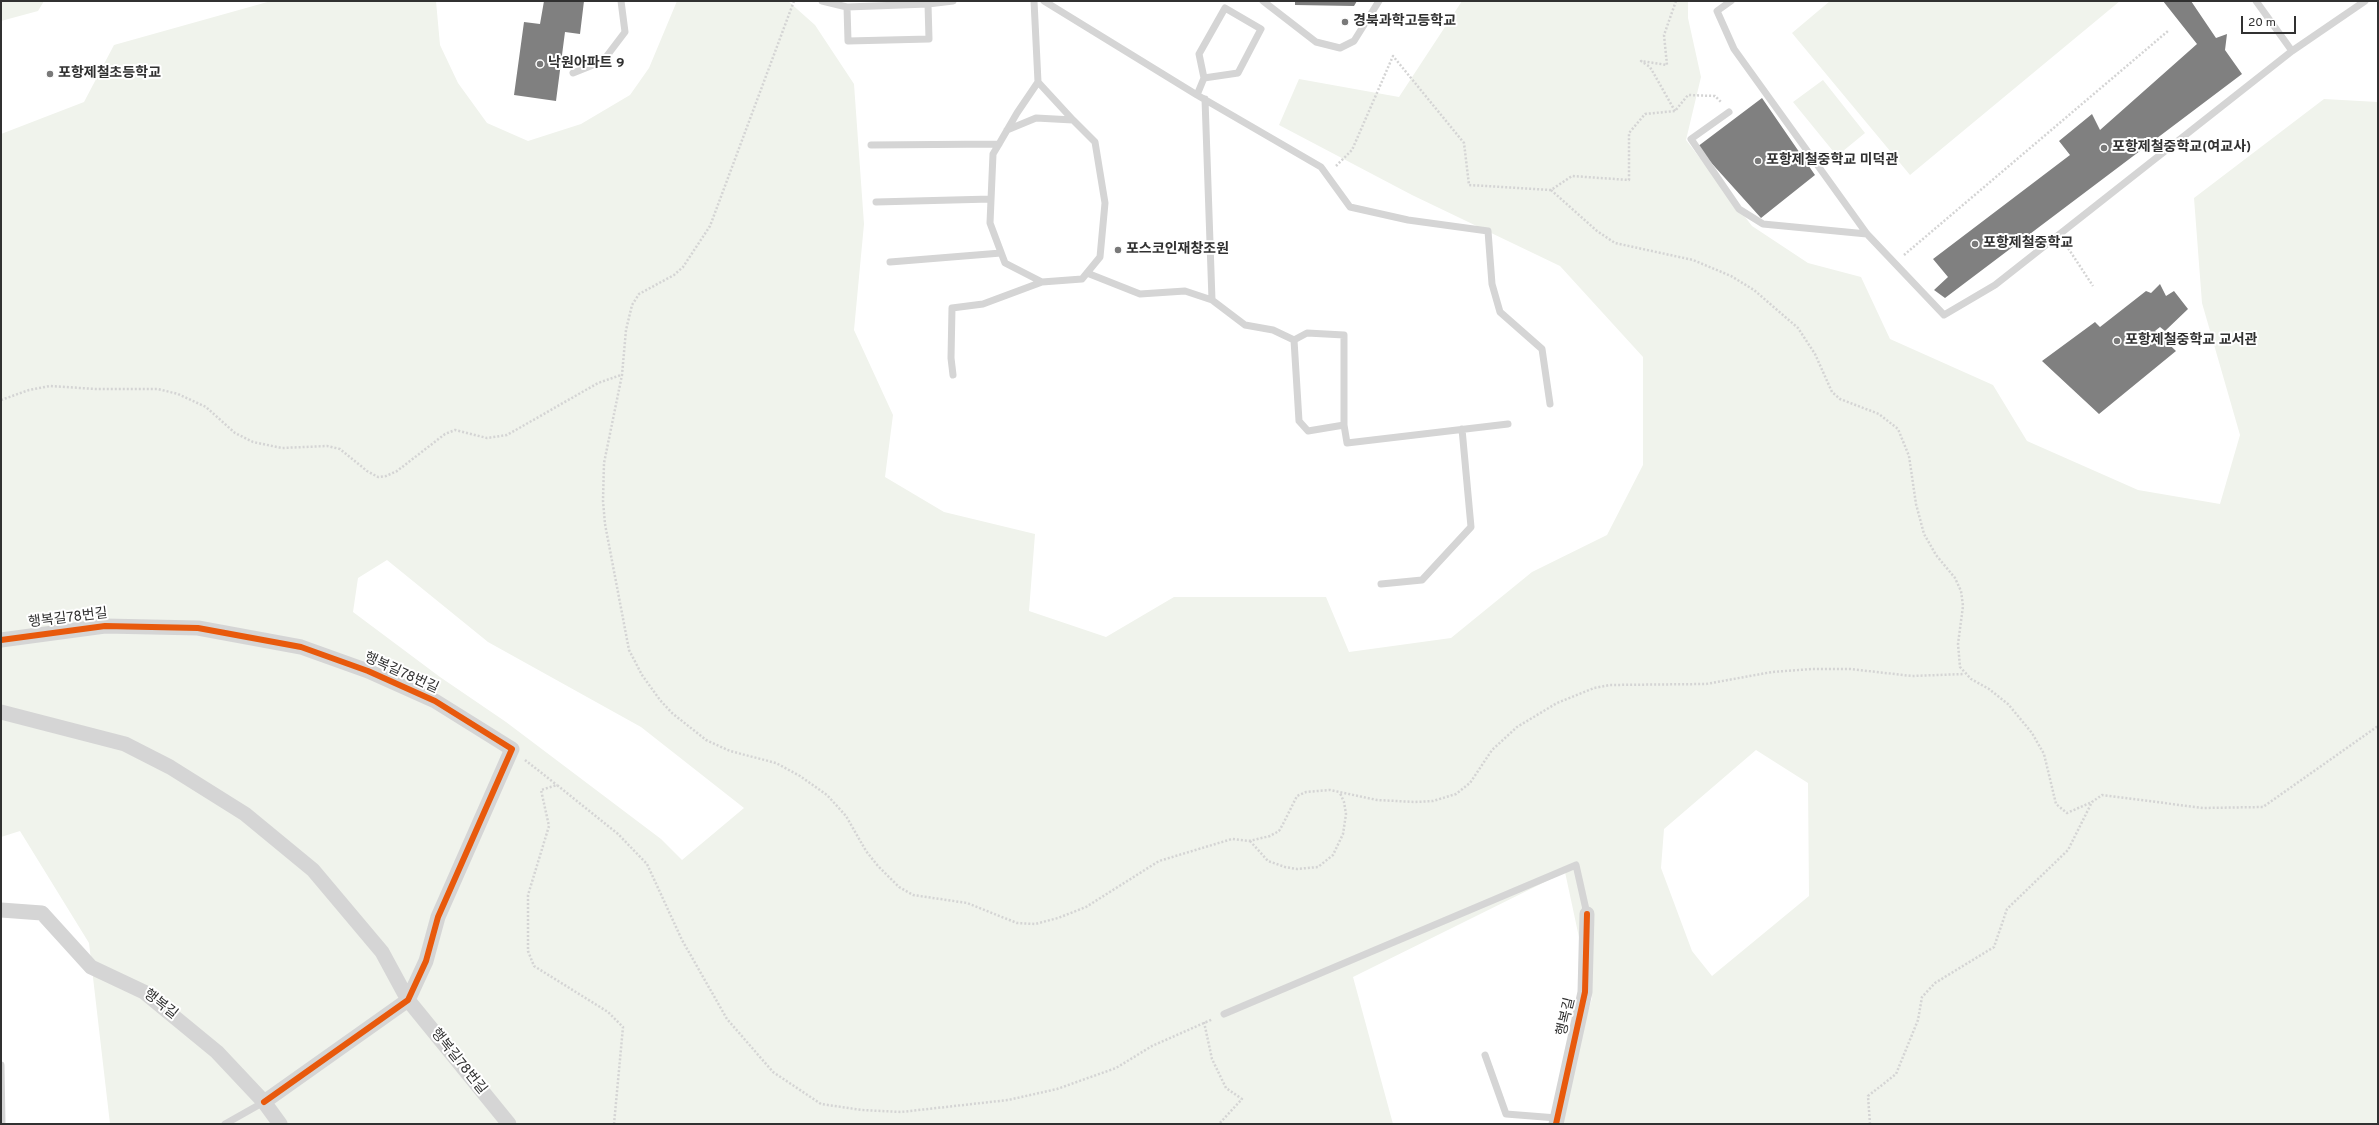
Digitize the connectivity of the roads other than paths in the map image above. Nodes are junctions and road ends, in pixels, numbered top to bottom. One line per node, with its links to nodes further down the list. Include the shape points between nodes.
1 (621, 1): 14 (lane, via 625,32 603,61)
2 (822, 1): 12 (lane)
3 (953, 1): 11 (lane)
4 (1034, 1): 16 (lane)
5 (1044, 1): 17 (lane)
6 (1263, 1): 7 (lane, via 1316,42 1340,48 1354,41)
7 (1379, 1)
8 (1731, 1): 26 (lane, via 1717,12 1734,49)
9 (2256, 1): 13 (lane)
10 (2365, 1): 13 (lane)
11 (928, 4): 12 (lane); 12 (lane, via 929,39 879,41 848,41)
12 (847, 7)
13 (2292, 52): 26 (lane, via 1995,285 1944,315)
14 (574, 73)
15 (1204, 78): 15 (lane, via 1199,54 1225,8 1261,29 1238,73); 17 (lane)
16 (1038, 82): 20 (lane); 21 (lane)
17 (1197, 95): 18 (lane)
18 (1205, 99): 31 (lane); 34 (lane, via 1322,167 1350,207 1408,220 1488,231 1492,284 1500,312 1542,349)
19 (1729, 112): 26 (lane, via 1691,139 1739,209 1763,224)
20 (1073, 120): 21 (lane, via 1036,118); 29 (lane, via 1095,142 1105,203 1100,257)
21 (1007, 130): 22 (lane)
22 (999, 144): 23 (lane); 24 (lane, via 993,154)
23 (871, 145)
24 (991, 199): 25 (lane); 27 (lane, via 990,223)
25 (876, 202)
26 (1867, 234)
27 (1001, 253): 28 (lane); 30 (lane, via 1005,263)
28 (890, 262)
29 (1087, 273): 30 (lane, via 1082,279); 31 (lane, via 1140,294 1185,291)
30 (1042, 282): 33 (lane, via 983,304 952,308)
31 (1212, 300): 32 (lane, via 1245,325 1273,330)
32 (1294, 340): 36 (lane, via 1299,421 1308,431); 36 (lane, via 1307,334 1344,335)
33 (953, 375)
34 (1550, 404)
35 (1508, 424): 37 (lane)
36 (1344, 425): 37 (lane, via 1347,443)
37 (1462, 429): 38 (lane, via 1471,527 1422,580)
38 (1381, 584)
39 (1, 640): 43 (street, 행복길78번길, via 105,626 198,628 301,648 368,671 435,701 512,750 438,917 426,961)
40 (1, 712): 43 (street, 행복길78번길, via 125,744 170,767 245,814 313,870 382,952)
41 (1, 910): 47 (street, 행복길, via 42,913 91,967 144,992 217,1052)
42 (1587, 914): 44 (lane, via 1576,865); 48 (street, 행복길, via 1585,992)
43 (408, 1000): 47 (street); 52 (street, 행복길78번길)
44 (1224, 1014)
45 (1485, 1055): 48 (lane, via 1506,1114)
46 (1, 1065): 49 (lane)
47 (264, 1102): 50 (lane); 51 (street, 행복길)
48 (1556, 1121)
49 (2, 1124)
50 (225, 1124)
51 (280, 1124)
52 (509, 1124)

